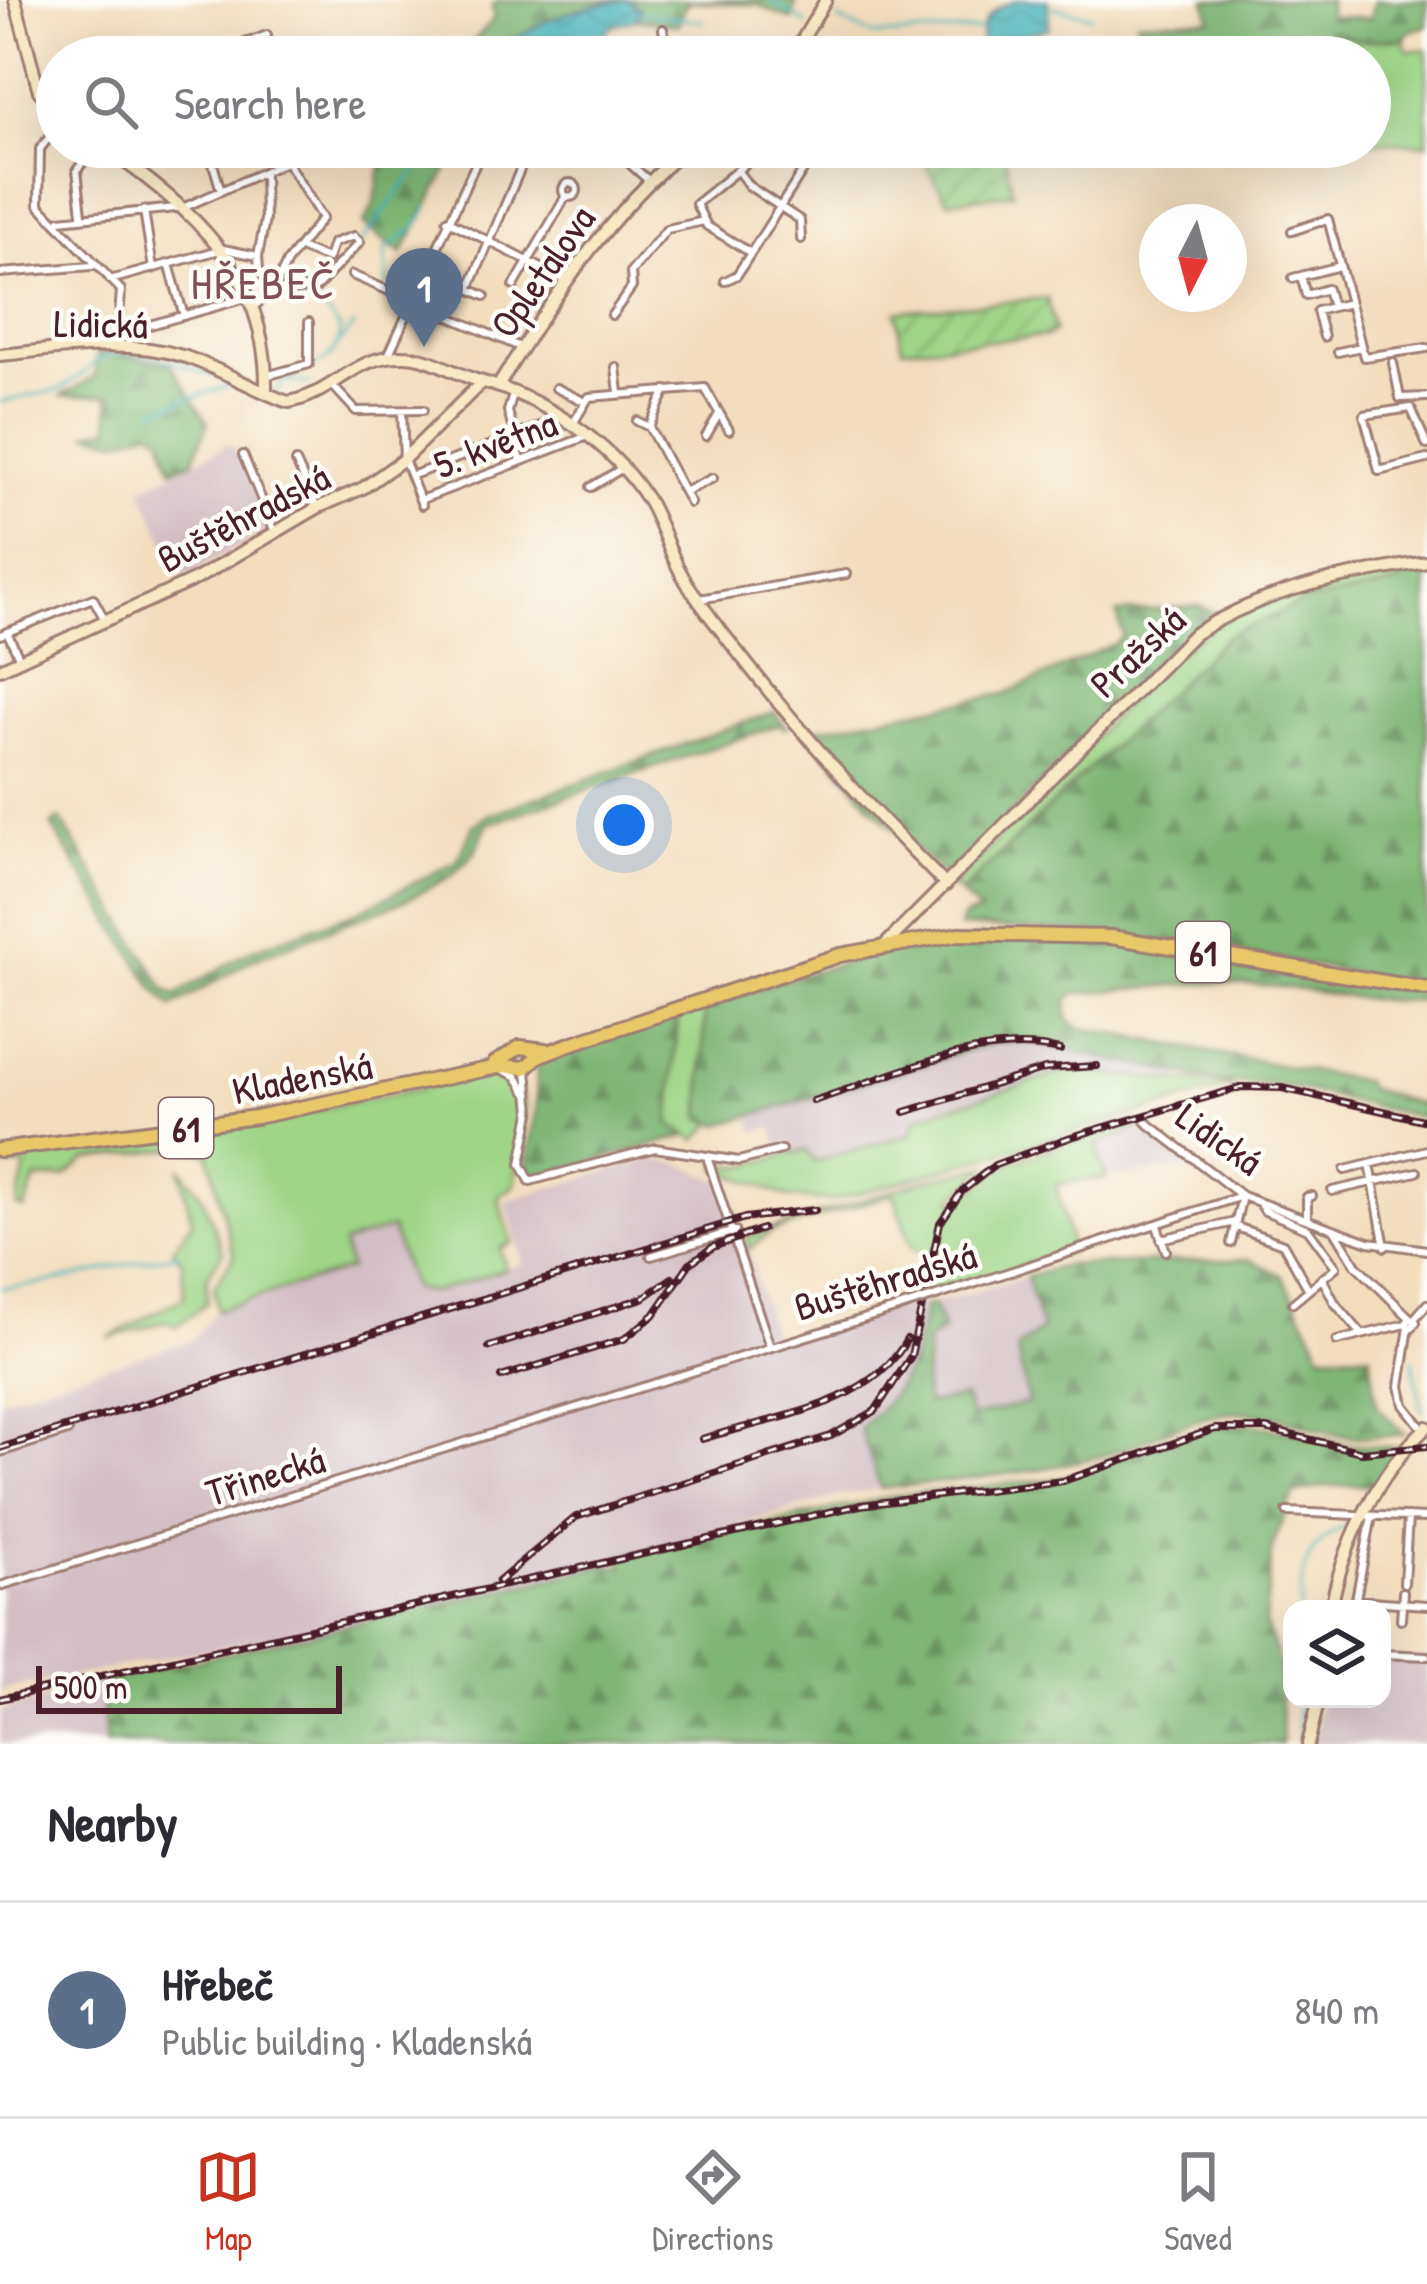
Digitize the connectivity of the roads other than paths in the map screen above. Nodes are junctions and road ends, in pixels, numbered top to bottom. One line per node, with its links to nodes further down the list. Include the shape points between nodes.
1 (15, 0): 8 (street)
2 (826, 0): 7 (street)
3 (663, 28): 6 (street)
4 (267, 35): 5 (street)
5 (264, 36)
6 (664, 36)
7 (805, 36)
8 (36, 80)
9 (39, 168): 30 (street, via 39,205)
10 (79, 168): 29 (street)
11 (130, 168): 27 (street)
12 (214, 168): 24 (street)
13 (278, 168): 22 (street)
14 (292, 168): 36 (street, via 322,218)
15 (473, 168): 31 (street)
16 (517, 168): 35 (street)
17 (635, 168): 23 (street)
18 (663, 168): 23 (street, Opletalova)
19 (740, 168): 21 (street)
20 (804, 168): 26 (street)
21 (737, 170): 26 (street); 32 (street, via 696,204)
22 (263, 175): 24 (street); 39 (street)
23 (648, 180): 48 (street, Opletalova)
24 (221, 191): 27 (street)
25 (566, 196): 40 (street)
26 (781, 206): 34 (street, via 800,220); 38 (street)
27 (185, 207): 28 (street); 37 (street)
28 (144, 209): 29 (street); 44 (street)
29 (82, 214): 30 (street)
30 (60, 220): 42 (street)
31 (447, 220): 35 (street); 53 (street)
32 (704, 221): 38 (street); 57 (street, via 664,230 631,272 632,287)
33 (1292, 231): 43 (street, via 1328,219)
34 (801, 238)
35 (488, 241): 40 (street); 52 (street, via 469,289)
36 (300, 248): 51 (street); 51 (street, via 328,259 334,243 354,236 360,242 317,287)
37 (223, 249): 39 (street); 41 (street); 54 (street)
38 (751, 253): 49 (street)
39 (258, 256): 51 (street)
40 (528, 261): 48 (street); 50 (street)
41 (169, 264): 44 (street); 58 (street)
42 (93, 266): 45 (street); 47 (street)
43 (1340, 266): 55 (street); 56 (street, via 1297,277 1306,295 1327,289)
44 (153, 269): 47 (street)
45 (0, 273)
46 (352, 274): 53 (street)
47 (110, 280): 61 (street, via 123,297)
48 (568, 281): 64 (street, Opletalova)
49 (725, 281)
50 (514, 286)
51 (273, 292): 54 (street)
52 (484, 296)
53 (412, 299): 64 (street); 67 (street)
54 (249, 303): 58 (street); 70 (street, via 265,337)
55 (1350, 303): 56 (street); 62 (street)
56 (1332, 307): 60 (street, via 1317,311)
57 (612, 315)
58 (184, 316): 61 (street)
59 (309, 322): 70 (street, via 309,364)
60 (1324, 337)
61 (118, 340): 66 (street, Lidická); 70 (street, Lidická)
62 (1361, 347): 63 (street, via 1364,357); 65 (street)
63 (1427, 348)
64 (524, 349): 72 (street, Opletalova)
65 (1337, 352)
66 (0, 355)
67 (388, 356): 71 (street, via 421,358); 73 (street, via 367,360)
68 (1393, 363): 78 (street, via 1401,400)
69 (616, 367): 77 (street)
70 (266, 382): 73 (street, via 288,402)
71 (482, 382): 72 (street); 92 (street, Buštěhradská)
72 (500, 383): 76 (street)
73 (332, 385): 81 (street, via 356,411)
74 (556, 388): 79 (street)
75 (666, 389): 77 (street); 82 (street, via 705,388); 85 (street)
76 (515, 390): 83 (street); 87 (street, via 508,408)
77 (619, 393): 79 (street)
78 (1427, 397)
79 (585, 401): 83 (street)
80 (423, 410): 81 (street)
81 (402, 411): 92 (street)
82 (719, 414): 86 (street); 89 (street)
83 (567, 421): 87 (street); 88 (street)
84 (637, 422): 85 (street)
85 (649, 427): 100 (street)
86 (728, 430)
87 (514, 436): 94 (street); 97 (street)
88 (588, 436): 94 (street, 5. května); 96 (street)
89 (706, 436)
90 (1427, 446): 93 (street, via 1411,408 1364,415 1379,471)
91 (243, 454): 103 (street)
92 (404, 458): 97 (street); 102 (street, Buštěhradská, via 364,488)
93 (1427, 460)
94 (521, 461): 97 (street, 5. května, via 421,502)
95 (296, 462): 102 (street)
96 (621, 469): 99 (street); 106 (street, via 652,509)
97 (410, 476)
98 (713, 478): 100 (street)
99 (591, 488)
100 (686, 490): 101 (street)
101 (690, 503)
102 (316, 508): 103 (street, Buštěhradská)
103 (274, 532): 107 (street, Buštěhradská)
104 (1427, 562): 111 (street, Pražská, via 1296,585 1194,634)
105 (846, 574): 106 (street)
106 (699, 599): 111 (street, via 814,749)
107 (105, 620): 108 (street, via 93,598); 109 (street, Buštěhradská)
108 (3, 633): 109 (street)
109 (20, 659): 110 (street, Buštěhradská)
110 (3, 668)
111 (946, 885): 112 (street, Pražská)
112 (912, 920): 113 (street, via 922,933); 115 (street); 116 (street, Pražská); 118 (street)
113 (959, 934): 114 (main road, 61); 115 (main road, 61)
114 (978, 934): 115 (main road, 61); 120 (main road, 61, via 1111,938)
115 (919, 940): 116 (main road, 61); 117 (main road, 61)
116 (889, 943): 117 (street); 118 (main road, 61)
117 (863, 954): 119 (main road, 61)
118 (840, 955): 119 (main road, 61)
119 (790, 971): 121 (main road, 61)
120 (1427, 989)
121 (570, 1044): 122 (main road, 61); 123 (main road, 61, via 516,1042)
122 (521, 1061): 123 (main road, 61); 124 (street)
123 (466, 1073): 124 (street, via 503,1070); 126 (main road, Kladenská / 61, via 256,1118)
124 (530, 1100): 129 (street, via 521,1164 530,1181 655,1148)
125 (1146, 1122): 135 (street, Lidická)
126 (0, 1150)
127 (781, 1150): 129 (street)
128 (1427, 1150): 130 (street)
129 (708, 1160): 141 (street)
130 (1370, 1164): 131 (street); 133 (street)
131 (1345, 1171)
132 (1417, 1172): 133 (street)
133 (1373, 1182): 134 (street); 144 (street)
134 (1332, 1191)
135 (1242, 1196): 137 (street, Lidická); 138 (street, Buštěhradská); 139 (street)
136 (1312, 1196): 137 (street)
137 (1305, 1223): 140 (street, Lidická); 148 (street, via 1334,1264)
138 (1156, 1224): 142 (street); 156 (street, Buštěhradská, bridge)
139 (1234, 1224): 142 (street); 143 (street); 149 (street, via 1283,1244)
140 (1334, 1229): 144 (street, Lidická); 152 (street, via 1355,1265)
141 (735, 1231): 147 (street); 156 (street)
142 (1161, 1239): 146 (street)
143 (1231, 1243)
144 (1385, 1246): 145 (street, Lidická)
145 (1427, 1250)
146 (1166, 1251)
147 (651, 1256)
148 (1322, 1278): 149 (street); 153 (street)
149 (1308, 1288): 150 (street)
150 (1292, 1303)
151 (1427, 1304): 152 (street)
152 (1411, 1322): 153 (street); 154 (street); 158 (street, via 1400,1386 1404,1405)
153 (1361, 1333): 155 (street)
154 (1427, 1335)
155 (1337, 1341)
156 (770, 1347): 157 (street, Buštěhradská)
157 (545, 1416): 165 (street, Třinecká)
158 (1424, 1424): 162 (street)
159 (68, 1431): 160 (street)
160 (0, 1452)
161 (1287, 1512): 162 (street)
162 (1368, 1516): 163 (street); 166 (street); 167 (street)
163 (1408, 1517): 164 (street); 169 (street)
164 (1427, 1518)
165 (0, 1586)
166 (1333, 1600)
167 (1355, 1600)
168 (1391, 1604): 169 (street)
169 (1402, 1604): 170 (street); 171 (street)
170 (1427, 1605)
171 (1401, 1619)
172 (1391, 1654): 173 (street)
173 (1427, 1656)
174 (1316, 1708): 175 (street)
175 (1308, 1744)

